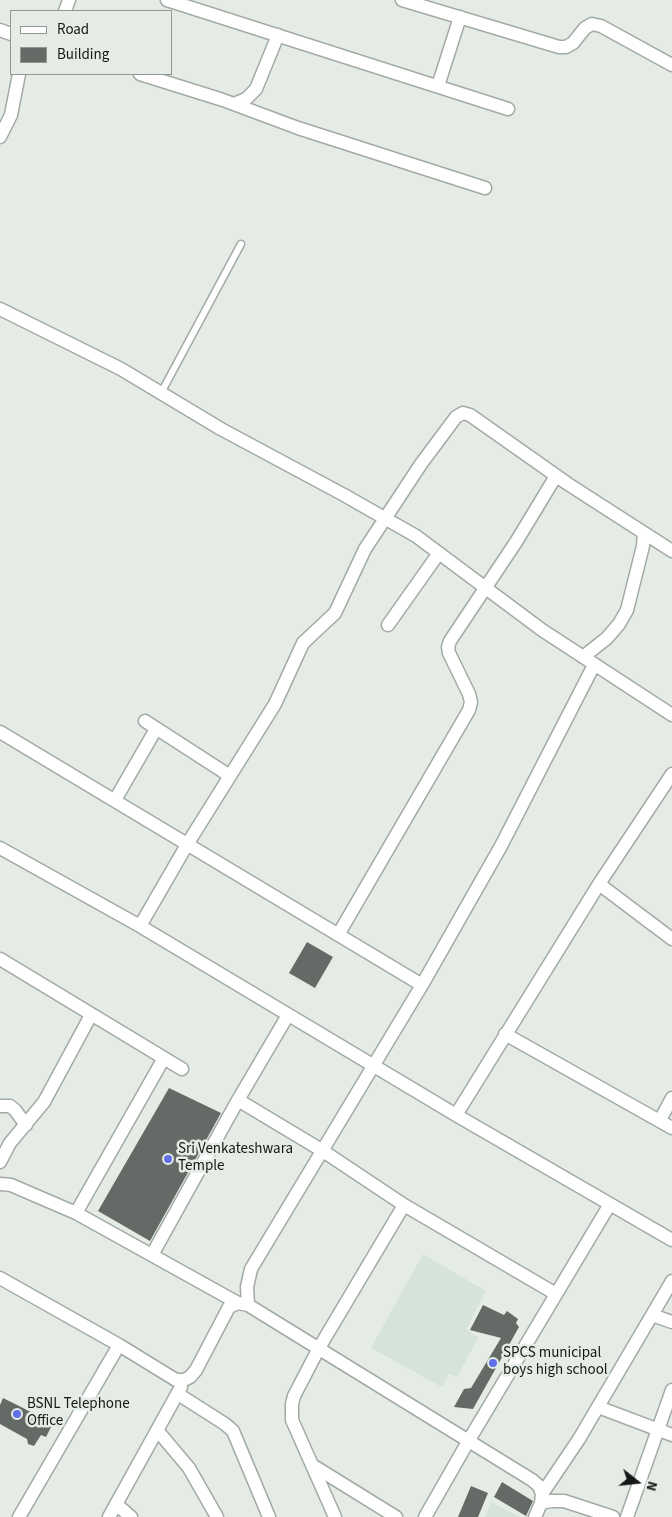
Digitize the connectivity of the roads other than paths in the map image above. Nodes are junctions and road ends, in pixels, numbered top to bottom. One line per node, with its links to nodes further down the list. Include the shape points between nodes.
1 (167, 0): 4 (street)
2 (402, 0): 3 (street)
3 (460, 17): 5 (street, via 560,47 574,43 592,24 601,26); 8 (street)
4 (278, 35): 8 (street); 9 (street, via 256,90)
5 (672, 65)
6 (19, 75): 11 (street, via 11,115)
7 (143, 75): 9 (street)
8 (438, 86): 10 (street)
9 (234, 104): 12 (street, via 298,128)
10 (508, 109)
11 (0, 137)
12 (486, 188)
13 (242, 244): 15 (lane)
14 (0, 309): 15 (street, via 110,363)
15 (161, 393): 17 (street)
16 (556, 476): 17 (street, via 463,413 450,425); 18 (street); 21 (street)
17 (385, 518): 20 (street); 30 (street, via 360,558 335,613 303,643 274,704)
18 (644, 533): 19 (street); 23 (street, via 627,610 607,638)
19 (672, 551)
20 (439, 553): 21 (street); 22 (street)
21 (485, 587): 23 (street); 36 (street, via 448,647 469,694 469,710)
22 (388, 625)
23 (583, 657): 24 (street)
24 (594, 665): 25 (street); 39 (street, via 501,846)
25 (672, 715)
26 (145, 721): 27 (street)
27 (156, 728): 30 (street); 31 (street)
28 (0, 732): 31 (street)
29 (672, 774): 34 (street)
30 (230, 776): 32 (street)
31 (115, 800): 32 (street)
32 (188, 843): 35 (street); 36 (street)
33 (0, 851): 35 (street)
34 (599, 884): 37 (street); 42 (street)
35 (140, 926): 41 (street)
36 (338, 936): 39 (street)
37 (672, 939)
38 (0, 958): 40 (street)
39 (422, 985): 44 (street)
40 (91, 1014): 43 (street); 51 (street, via 44,1102)
41 (288, 1015): 44 (street); 47 (street)
42 (506, 1034): 49 (street); 50 (street)
43 (164, 1058): 45 (street); 58 (street)
44 (372, 1065): 49 (street); 53 (street)
45 (182, 1069)
46 (672, 1098): 50 (street)
47 (238, 1100): 53 (street); 60 (street)
48 (0, 1106): 51 (street, via 10,1106)
49 (456, 1115): 56 (street)
50 (660, 1120): 52 (street)
51 (26, 1125): 54 (street, via 10,1143)
52 (672, 1128)
53 (323, 1151): 57 (street); 64 (street, via 251,1269)
54 (0, 1162)
55 (0, 1184): 58 (street, via 11,1185)
56 (610, 1204): 59 (street); 63 (street)
57 (404, 1205): 63 (street); 68 (street)
58 (76, 1213): 60 (street)
59 (672, 1240)
60 (152, 1254): 64 (street)
61 (0, 1278): 67 (street)
62 (672, 1281): 65 (street)
63 (556, 1294): 76 (street)
64 (243, 1304): 68 (street); 69 (street, via 229,1307 196,1370)
65 (652, 1315): 66 (street); 72 (street)
66 (672, 1322)
67 (119, 1345): 69 (street, via 170,1377); 81 (street)
68 (319, 1348): 76 (street); 77 (street, via 292,1404 292,1420)
69 (184, 1380): 71 (street)
70 (672, 1390): 74 (street)
71 (178, 1394): 73 (street); 85 (street, via 233,1431)
72 (598, 1407): 74 (street); 78 (street)
73 (157, 1430): 79 (street); 84 (street, via 189,1468)
74 (658, 1430): 75 (street); 91 (street)
75 (672, 1435)
76 (469, 1440): 78 (street, via 532,1480 539,1486); 88 (street)
77 (312, 1465): 86 (street); 87 (street)
78 (541, 1499): 80 (street, via 557,1500); 89 (street)
79 (116, 1504): 82 (street); 83 (street)
80 (578, 1512): 90 (street)
81 (19, 1517)
82 (109, 1517)
83 (131, 1517)
84 (217, 1517)
85 (269, 1517)
86 (335, 1517)
87 (396, 1517)
88 (425, 1517)
89 (534, 1517)
90 (613, 1517)
91 (627, 1517)

